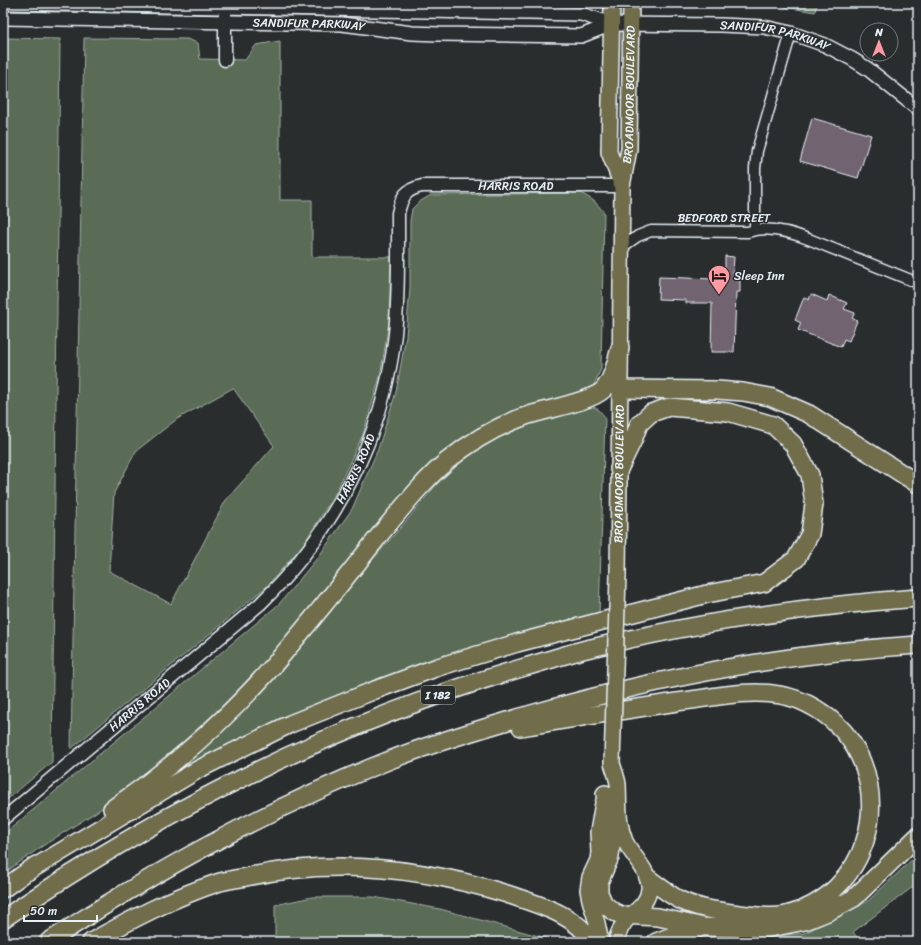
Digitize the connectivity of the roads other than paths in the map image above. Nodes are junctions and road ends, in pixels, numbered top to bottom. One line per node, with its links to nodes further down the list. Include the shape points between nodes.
1 (10, 3): 4 (main road, SANDIFUR PARKWAY)
2 (612, 3): 7 (main road, BROADMOOR BOULEVARD)
3 (631, 3): 8 (main road, BROADMOOR BOULEVARD)
4 (225, 5): 6 (street); 7 (main road, SANDIFUR PARKWAY, via 581,14)
5 (3, 18): 6 (main road, SANDIFUR PARKWAY)
6 (225, 22): 7 (main road, SANDIFUR PARKWAY, via 342,24 438,34 581,36); 10 (street)
7 (612, 24): 8 (main road, SANDIFUR PARKWAY); 12 (main road, BROADMOOR BOULEVARD, via 609,152)
8 (631, 25): 9 (main road, SANDIFUR PARKWAY, via 764,27); 12 (main road, BROADMOOR BOULEVARD, via 629,149)
9 (791, 33): 11 (main road, SANDIFUR PARKWAY, via 826,45 852,58); 13 (street, via 757,151)
10 (224, 60)
11 (918, 109)
12 (622, 186): 14 (main road, BROADMOOR BOULEVARD); 25 (street, HARRIS ROAD, via 422,186 405,194 398,213 398,308 387,385 369,442 331,518 298,564 260,604)
13 (755, 230): 14 (street, BEDFORD STREET, via 651,231); 15 (street, BEDFORD STREET, via 799,235)
14 (622, 247): 16 (main road, BROADMOOR BOULEVARD)
15 (918, 283)
16 (620, 348): 17 (main road, BROADMOOR BOULEVARD); 27 (highway, via 612,375 602,390 587,399 523,417 497,428 447,462 409,500 288,649 225,717 142,788 81,830)
17 (620, 389): 18 (main road, BROADMOOR BOULEVARD); 19 (highway, via 717,390 770,397 809,414)
18 (619, 469): 23 (main road, BROADMOOR BOULEVARD, bridge); 27 (highway, via 639,424 651,413 670,407 728,412 773,425 793,444 810,475 814,504 810,534 796,559 764,583 707,594 517,643 438,667 290,724 199,769)
19 (918, 484)
20 (918, 598): 31 (highway, I 182, via 813,608 702,625 590,648 441,694 285,756 191,803 88,863)
21 (918, 645): 22 (highway, via 847,650 737,665 573,702)
22 (442, 740): 28 (highway, via 632,709 758,693 781,695 815,708 838,725 854,745 868,778 871,820 862,852 842,882 829,895 800,911 766,917 748,916 681,901); 33 (highway, via 338,781 238,829 140,883)
23 (612, 763): 24 (main road, BROADMOOR BOULEVARD); 28 (main road, BROADMOOR BOULEVARD, via 618,782 618,810 624,840)
24 (605, 794): 30 (highway, via 611,846 610,857 599,882 599,893 608,908 614,912); 36 (main road, BROADMOOR BOULEVARD, via 598,832 598,860 590,877 588,890)
25 (3, 819)
26 (918, 836): 32 (highway, via 854,898 830,911 805,921 765,929)
27 (27, 872): 29 (highway)
28 (648, 878): 30 (main road, via 649,889 646,899)
29 (3, 889)
30 (631, 915): 32 (highway, via 658,917); 37 (main road, via 618,932)
31 (3, 919)
32 (704, 927): 38 (highway)
33 (48, 942)
34 (91, 942): 35 (highway, via 144,913 218,883 266,873 314,868 395,870 456,880 543,906 576,924)
35 (592, 942)
36 (601, 942)
37 (616, 942)
38 (656, 942)

